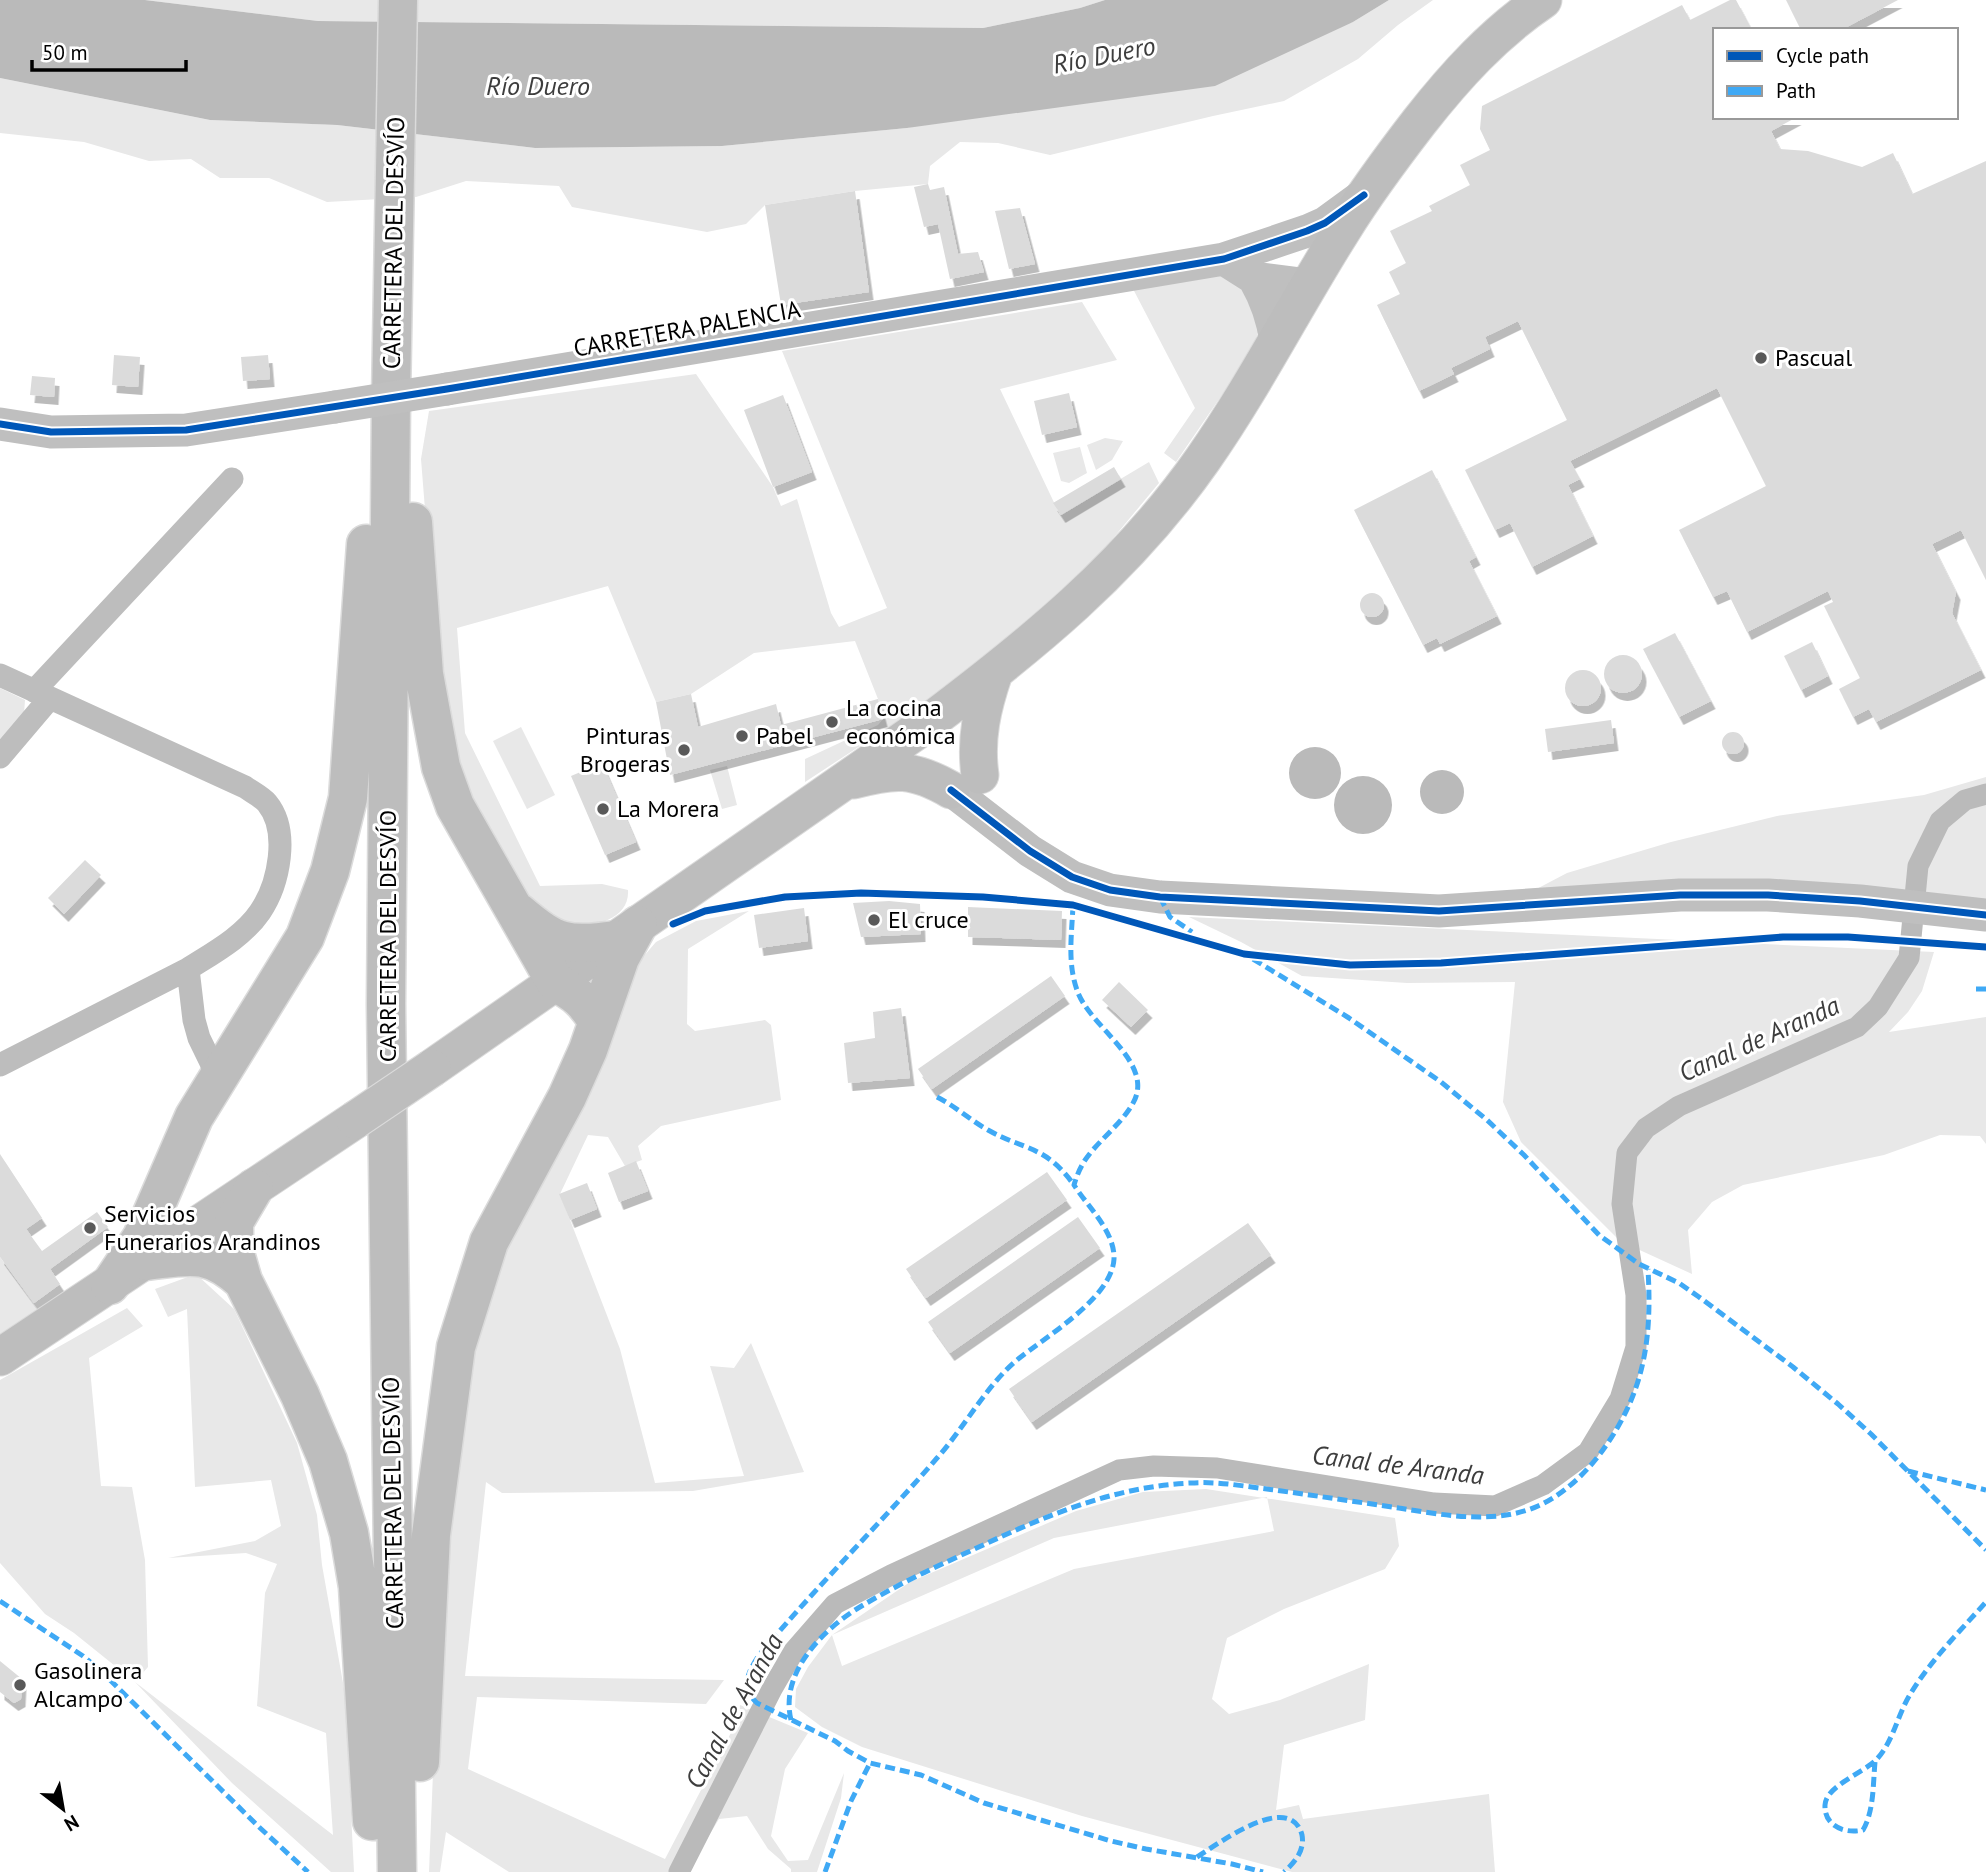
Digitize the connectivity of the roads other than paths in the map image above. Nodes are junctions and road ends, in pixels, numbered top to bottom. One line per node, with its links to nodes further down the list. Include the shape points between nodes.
1 (398, 0): 7 (highway, CARRETERA DEL DESVÍO)
2 (1543, 0): 3 (main road, via 1490,41 1442,92)
3 (1364, 195): 4 (street, CARRETERA PALENCIA); 5 (main road)
4 (1259, 262): 5 (street, via 1275,253); 6 (street); 8 (street, CARRETERA PALENCIA, bridge, via 1224,259 186,430 51,432)
5 (1309, 285): 6 (main road)
6 (1276, 342): 10 (main road, via 1203,459 1135,544 1074,606)
7 (392, 384): 17 (highway, via 412,503 424,674 441,767 455,806); 24 (highway, via 370,497 348,797 330,871 305,937); 31 (highway, CARRETERA DEL DESVÍO, via 386,1004)
8 (0, 424)
9 (232, 479): 12 (street)
10 (994, 673): 13 (main road); 16 (main road)
11 (0, 675): 12 (street)
12 (42, 694): 14 (street); 20 (street, via 245,787 267,803 281,832 279,869 261,911 225,946)
13 (925, 724): 15 (main road); 16 (main road, via 934,768)
14 (0, 757)
15 (842, 783): 16 (main road, via 886,772); 19 (main road)
16 (965, 783): 18 (street, via 981,816 1072,877 1110,890 1160,897 1439,911 1680,895 1768,895)
17 (513, 909): 19 (highway, via 550,937 580,944); 21 (highway)
18 (1986, 915)
19 (627, 932): 21 (main road); 22 (highway)
20 (188, 969): 23 (street); 24 (street, via 198,1038)
21 (556, 984): 22 (highway, via 586,1002); 25 (main road, bridge)
22 (597, 1021): 32 (highway, via 567,1097 489,1242 456,1347 431,1535)
23 (0, 1065)
24 (218, 1077): 28 (highway, via 194,1117 142,1237)
25 (254, 1188): 26 (main road); 27 (highway, via 234,1222 234,1250)
26 (146, 1261): 27 (highway, via 195,1255 227,1267); 28 (main road)
27 (243, 1281): 30 (highway, via 328,1461 349,1534 358,1587)
28 (110, 1285): 29 (main road)
29 (2, 1355)
30 (375, 1872)
31 (397, 1872)
32 (414, 1872)

